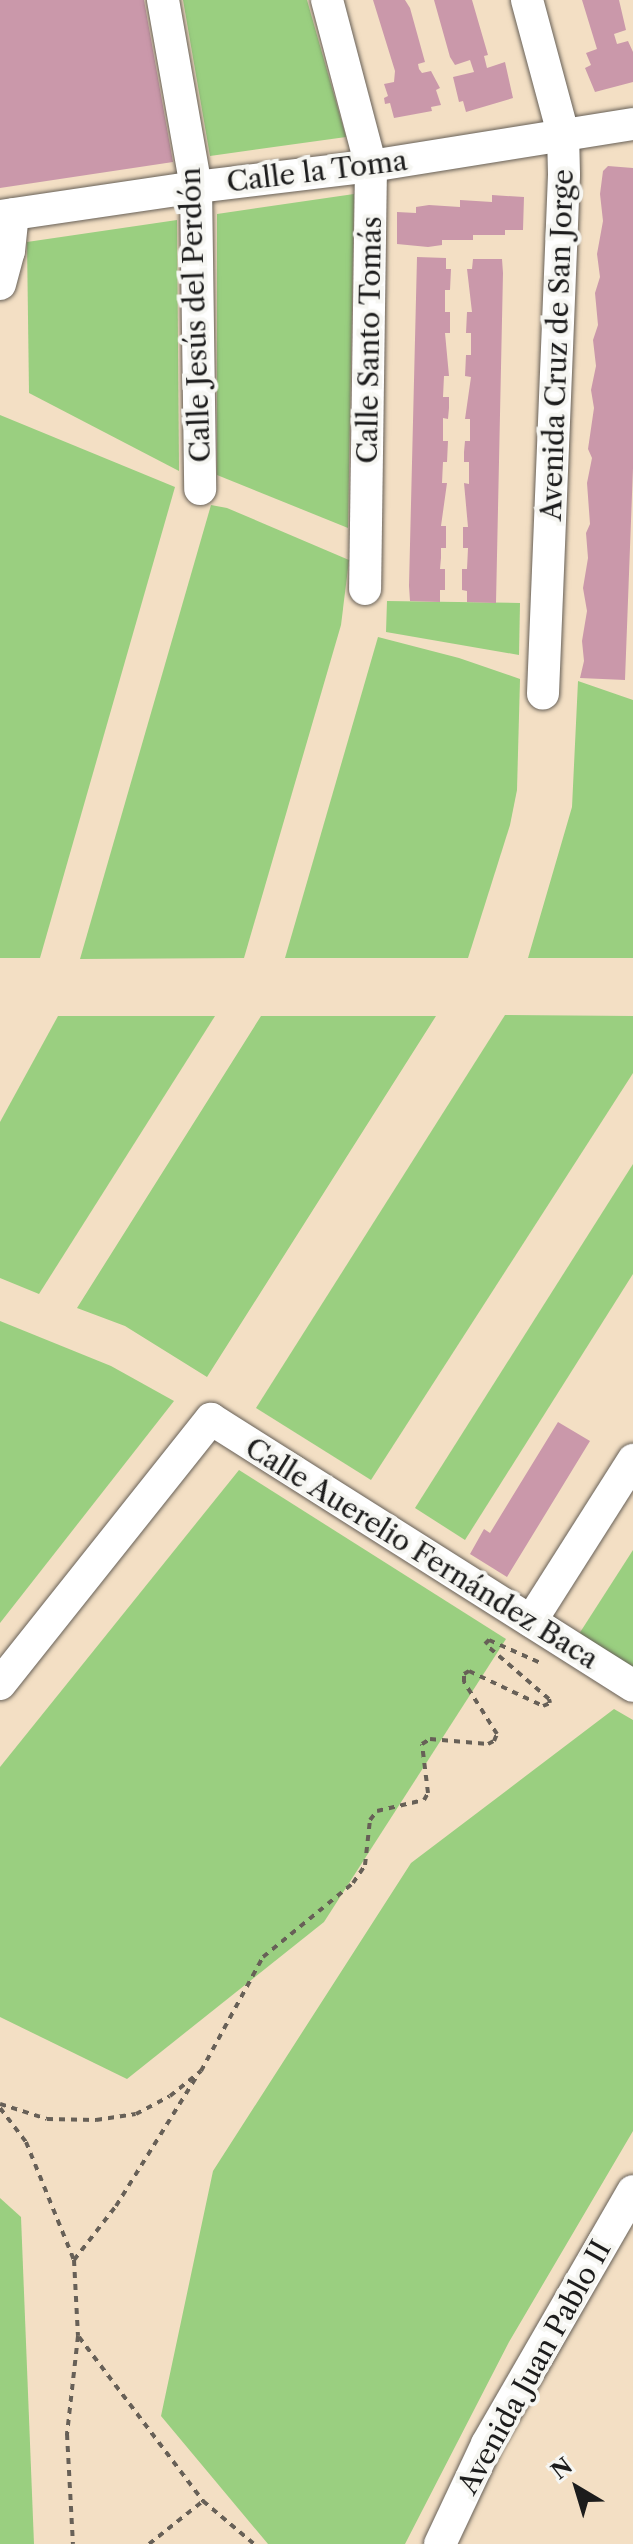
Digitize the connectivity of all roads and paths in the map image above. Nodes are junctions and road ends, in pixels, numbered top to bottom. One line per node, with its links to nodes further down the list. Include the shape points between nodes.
1 (163, 0): 7 (street, Calle Jesús del Perdón)
2 (327, 0): 6 (street, Calle Santo Tomás)
3 (527, 0): 5 (street, Avenida Cruz de San Jorge)
4 (633, 124): 5 (street, Calle la Toma)
5 (563, 133): 6 (street, Calle la Toma); 12 (street, Avenida Cruz de San Jorge)
6 (371, 166): 7 (street, Calle la Toma); 11 (street, Calle Santo Tomás)
7 (196, 187): 8 (street, Calle la Toma); 10 (street, Calle Jesús del Perdón)
8 (6, 215): 9 (street, via 9,251)
9 (0, 284)
10 (200, 489)
11 (365, 589)
12 (543, 694)
13 (633, 1460): 14 (street)
14 (531, 1621): 15 (street, Calle Auerelio Fernández Baca); 16 (street, Calle Auerelio Fernández Baca, via 211,1419)
15 (584, 1655): 17 (street, Calle Auerelio Fernández Baca); 18 (path, via 568,1676 489,1640 485,1644 550,1703 543,1706 469,1671 464,1674 497,1734 494,1741 430,1739 422,1744 428,1793 424,1800 377,1811 370,1820 365,1865 353,1883 263,1957)
16 (0, 1684)
17 (633, 1686)
18 (201, 2071): 19 (path, via 136,2114 47,2119); 21 (path, via 116,2206)
19 (0, 2106): 21 (path, via 26,2142)
20 (633, 2191): 27 (street, Avenida Juan Pablo II, via 487,2444)
21 (74, 2260): 22 (path)
22 (78, 2336): 23 (path); 24 (path, via 67,2434)
23 (203, 2501): 25 (path); 26 (path)
24 (73, 2544)
25 (149, 2544)
26 (254, 2544)
27 (440, 2544)

